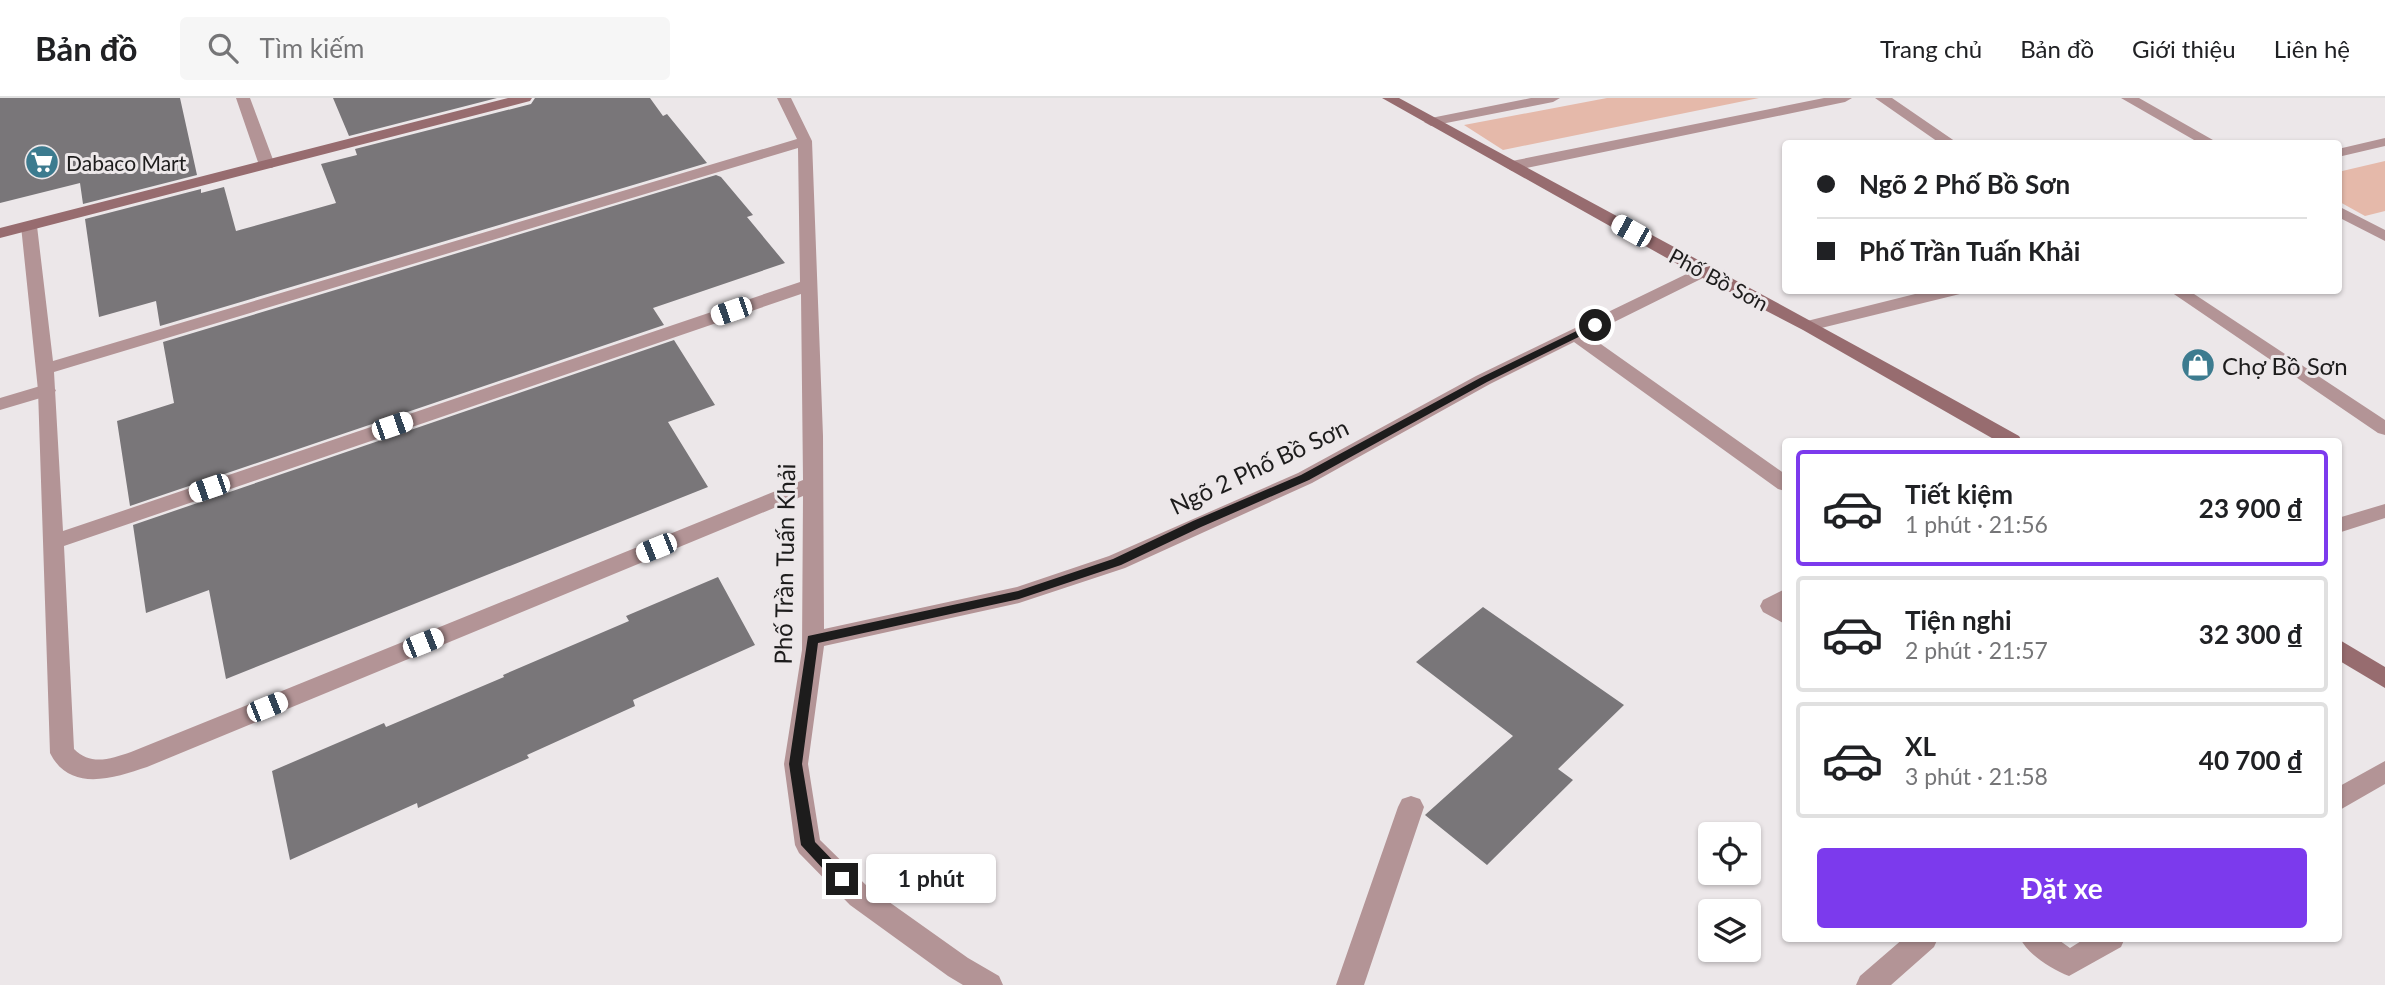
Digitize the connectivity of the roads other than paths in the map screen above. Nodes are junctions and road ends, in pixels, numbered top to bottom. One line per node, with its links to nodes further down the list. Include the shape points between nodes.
1 (243, 98): 15 (street)
2 (525, 98): 15 (street)
3 (784, 98): 12 (street, Phố Trần Tuấn Khải)
4 (1389, 98): 9 (street, Phố Bồ Sơn)
5 (1553, 98): 9 (street)
6 (1845, 98): 16 (street)
7 (1882, 98): 10 (street)
8 (2128, 98): 11 (street)
9 (1431, 122): 16 (street, Phố Bồ Sơn)
10 (1946, 140)
11 (2206, 140)
12 (805, 141): 22 (street, Phố Trần Tuấn Khải); 27 (street)
13 (2385, 142): 14 (street)
14 (2342, 152)
15 (267, 164): 18 (street)
16 (1512, 166): 21 (street, Phố Bồ Sơn)
17 (2342, 213): 20 (street)
18 (29, 226): 19 (street); 27 (street)
19 (0, 233)
20 (2382, 233)
21 (1703, 271): 25 (street, Phố Bồ Sơn); 26 (street, Ngõ 2 Phố Bồ Sơn)
22 (809, 285): 32 (street, Phố Trần Tuấn Khải); 35 (street)
23 (1938, 294): 25 (street)
24 (2182, 294): 29 (street)
25 (1809, 326): 30 (street, Phố Bồ Sơn)
26 (1576, 334): 31 (street); 38 (street, Ngõ 2 Phố Bồ Sơn, via 1305,478 1117,562 1019,595)
27 (46, 379): 28 (street); 35 (street)
28 (0, 404)
29 (2385, 429)
30 (2007, 438)
31 (1782, 482)
32 (811, 485): 35 (street, via 110,769 88,771 72,765 62,753); 38 (street, Phố Trần Tuấn Khải)
33 (2385, 511): 34 (street)
34 (2342, 525)
35 (53, 542)
36 (1782, 599): 37 (street, via 1771,606)
37 (1782, 614)
38 (812, 640): 47 (street, Phố Trần Tuấn Khải, via 796,764 808,845 859,896)
39 (2342, 651): 40 (street)
40 (2385, 679)
41 (2385, 771): 42 (street)
42 (2342, 798)
43 (1411, 807): 48 (street)
44 (1919, 942): 49 (street)
45 (2040, 942): 46 (street, via 2069,963)
46 (2104, 942)
47 (989, 985)
48 (1350, 985)
49 (1870, 985)

